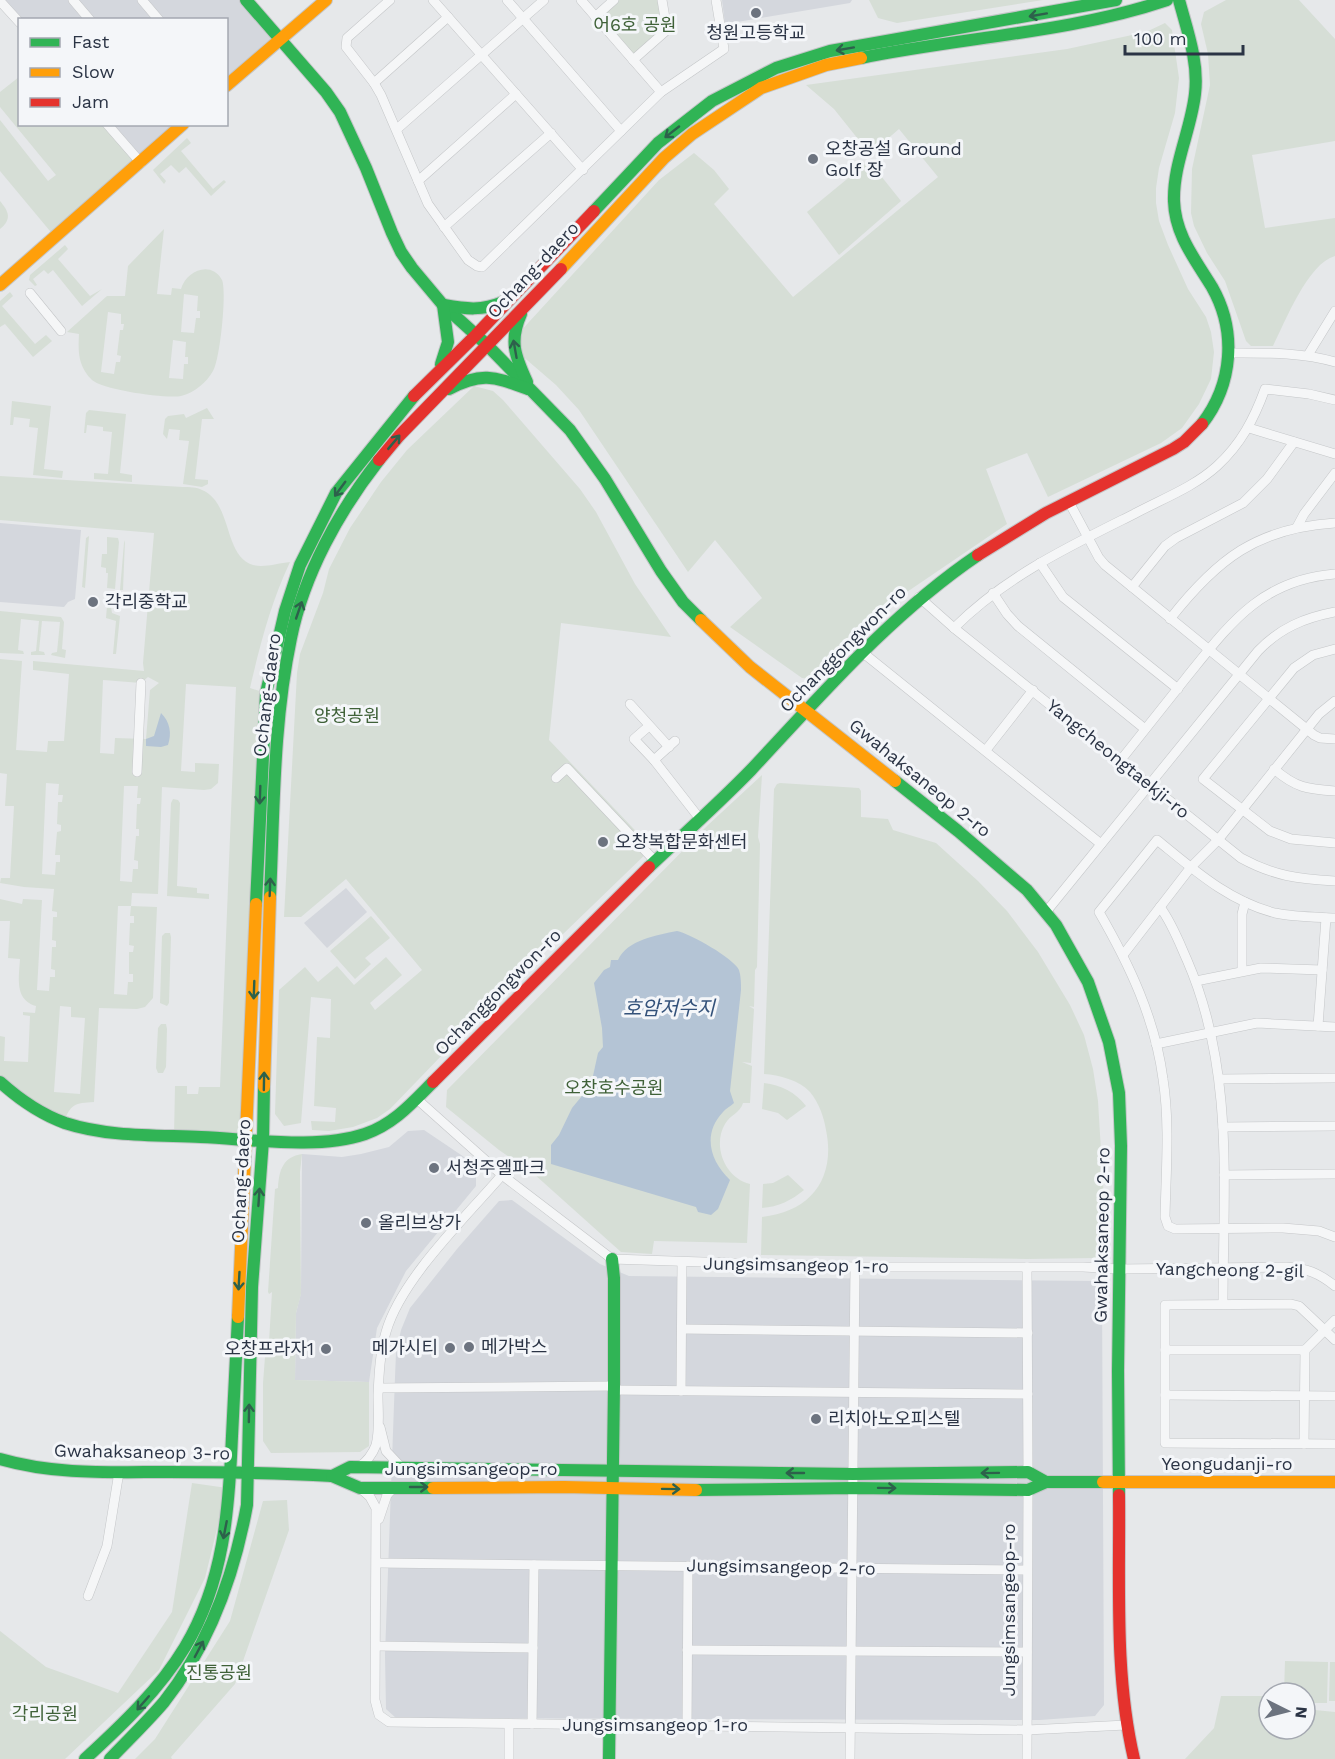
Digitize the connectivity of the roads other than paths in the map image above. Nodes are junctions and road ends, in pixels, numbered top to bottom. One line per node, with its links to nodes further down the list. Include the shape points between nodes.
1 (14, 0): 17 (street)
2 (73, 0): 20 (street)
3 (142, 0): 21 (street)
4 (246, 0): 24 (street, Gwahaksaneop 2-ro)
5 (326, 0): 24 (street)
6 (390, 0): 27 (street, via 345,44)
7 (433, 0): 18 (street)
8 (507, 0): 22 (street)
9 (544, 0): 22 (street)
10 (581, 0): 19 (street)
11 (614, 0): 19 (street)
12 (662, 0): 26 (street, via 667,30)
13 (716, 0): 29 (street, via 724,50)
14 (1116, 0): 42 (street, Ochang-daero, one-way to 42, via 830,51 776,68 712,101 658,143)
15 (1167, 0): 44 (street, Ochang-daero, via 1075,23 914,47 826,65 761,88 692,134 664,158)
16 (1179, 0): 49 (street, Ochanggongwon-ro, via 1196,81 1174,180 1175,214 1185,244 1221,302)
17 (3, 4): 23 (street)
18 (448, 17): 25 (street); 27 (street)
19 (595, 17): 26 (street)
20 (88, 18)
21 (157, 18)
22 (523, 18): 25 (street); 34 (street)
23 (18, 21)
24 (281, 39): 28 (street); 43 (street, Gwahaksaneop 2-ro, via 340,112 401,252)
25 (481, 55): 30 (street); 33 (street)
26 (633, 60): 29 (street)
27 (375, 82): 33 (street)
28 (228, 84)
29 (661, 92): 34 (street)
30 (516, 94): 35 (street); 38 (street)
31 (109, 126): 36 (street)
32 (181, 126): 36 (street)
33 (397, 129): 38 (street)
34 (621, 131): 37 (street)
35 (551, 133): 37 (street); 39 (street)
36 (141, 163): 40 (street)
37 (583, 170): 39 (street, via 482,267 468,260)
38 (418, 181): 39 (street)
39 (444, 227)
40 (0, 285)
41 (30, 294): 46 (street)
42 (511, 298): 43 (street, via 477,311); 47 (street, Ochang-daero)
43 (443, 305): 47 (street, Gwahaksaneop 2-ro); 52 (street, via 450,340)
44 (525, 307): 48 (street, Ochang-daero); 53 (street, one-way to 44, via 513,348 514,330)
45 (1335, 311): 50 (street)
46 (61, 331)
47 (476, 335): 48 (street, Gwahaksaneop 2-ro); 52 (street, Ochang-daero)
48 (486, 345): 53 (street, Gwahaksaneop 2-ro); 54 (street, Ochang-daero)
49 (1229, 353): 50 (street); 60 (street, Ochanggongwon-ro, via 1218,398 1192,435 1171,450)
50 (1308, 356): 51 (street)
51 (1335, 362)
52 (434, 376): 122 (street, Ochang-daero, one-way to 122, via 336,493 300,565 285,611 265,714)
53 (532, 391): 54 (street, via 483,374); 82 (street, Gwahaksaneop 2-ro, via 583,447 683,602 750,667)
54 (434, 399): 123 (street, Ochang-daero, one-way to 54, via 276,766 291,637 320,555 358,487)
55 (1335, 400): 56 (street, via 1265,389)
56 (1249, 428): 57 (street); 63 (street, via 1226,458 1202,478)
57 (1294, 442): 58 (street); 66 (street, via 1267,479 1243,503 1165,546)
58 (1335, 454)
59 (1335, 473): 62 (street)
60 (1070, 502): 63 (street); 68 (street, Ochanggongwon-ro, via 982,552)
61 (1335, 523): 62 (street)
62 (1297, 527): 70 (street, via 1236,552 1209,573)
63 (1087, 537): 64 (street); 66 (street, via 1105,565)
64 (1040, 563): 67 (street); 77 (street, via 1063,597)
65 (1335, 574): 73 (street, via 1292,583 1260,599 1233,620)
66 (1132, 587): 70 (street)
67 (993, 593): 71 (street); 84 (street, via 1018,626)
68 (919, 597): 71 (street, Yangcheongtaekji-ro); 74 (street, Ochanggongwon-ro)
69 (1335, 612): 75 (street, via 1306,618 1280,631)
70 (1170, 619): 73 (street)
71 (954, 628): 78 (street, Yangcheongtaekji-ro)
72 (1335, 649): 79 (street, via 1302,660)
73 (1209, 650): 75 (street); 77 (street)
74 (862, 652): 82 (street, Ochanggongwon-ro); 87 (street)
75 (1238, 675): 79 (street); 93 (street)
76 (141, 683): 91 (street)
77 (1178, 689): 84 (street)
78 (1033, 690): 87 (street); 89 (street, Yangcheongtaekji-ro)
79 (1268, 698): 85 (street); 95 (street, via 1203,779)
80 (1335, 700): 85 (street)
81 (630, 704): 83 (street)
82 (806, 710): 96 (street, Ochanggongwon-ro); 105 (street, Gwahaksaneop 2-ro, via 998,863)
83 (649, 726): 88 (street, via 634,739); 88 (street, via 672,744)
84 (1145, 729): 89 (street)
85 (1306, 729): 86 (street, via 1320,738); 90 (street)
86 (1335, 739)
87 (986, 750): 99 (street)
88 (654, 760): 96 (street)
89 (1120, 761): 93 (street, Yangcheongtaekji-ro)
90 (1274, 769): 94 (street, via 1304,788); 95 (street)
91 (136, 772)
92 (556, 778): 100 (street, via 567,768)
93 (1149, 785): 97 (street, Yangcheongtaekji-ro); 99 (street)
94 (1335, 791)
95 (1242, 810): 97 (street); 98 (street, via 1281,836)
96 (700, 819): 100 (street, Ochanggongwon-ro)
97 (1218, 840): 101 (street); 102 (street, Yangcheongtaekji-ro, via 1241,858 1273,874)
98 (1335, 843)
99 (1101, 844): 105 (street)
100 (655, 861): 119 (street, Ochanggongwon-ro)
101 (1191, 867): 103 (street); 104 (street); 107 (street, via 1156,840 1107,901 1099,912)
102 (1335, 881)
103 (1245, 902): 106 (street, via 1281,914); 108 (street)
104 (1160, 907): 107 (street); 110 (street)
105 (1046, 912): 134 (street, Gwahaksaneop 2-ro, via 1088,982 1114,1064 1121,1146)
106 (1330, 918): 109 (street)
107 (1123, 956): 114 (street)
108 (1242, 970): 109 (street); 110 (street)
109 (1322, 970): 111 (street)
110 (1196, 981): 113 (street)
111 (1318, 1026): 112 (street); 113 (street, via 1257,1023)
112 (1335, 1027)
113 (1212, 1033): 114 (street); 116 (street)
114 (1156, 1044): 127 (street, via 1166,1103 1166,1222 1174,1229)
115 (1335, 1078): 116 (street)
116 (1220, 1079): 121 (street)
117 (0, 1082): 118 (street, Ochanggongwon-ro)
118 (4, 1096): 122 (street, Ochanggongwon-ro, via 64,1123 93,1131)
119 (418, 1100): 123 (street, Ochanggongwon-ro, via 378,1129 348,1140); 125 (street)
120 (1335, 1126): 121 (street)
121 (1223, 1127): 126 (street)
122 (247, 1139): 123 (street, Ochanggongwon-ro); 160 (street, Ochang-daero, one-way to 160)
123 (262, 1140): 161 (street, Ochang-daero, one-way to 123, via 252,1287)
124 (1335, 1174): 126 (street)
125 (502, 1175): 129 (street); 145 (street, via 414,1277 395,1307 381,1354)
126 (1224, 1175): 127 (street)
127 (1223, 1229): 128 (street, via 1305,1229); 133 (street)
128 (1335, 1237)
129 (612, 1259): 130 (street, Jungsimsangeop 1-ro); 146 (street)
130 (682, 1262): 131 (street, Jungsimsangeop 1-ro); 138 (street)
131 (855, 1267): 132 (street, Jungsimsangeop 1-ro); 140 (street)
132 (1027, 1267): 134 (street, Jungsimsangeop 1-ro); 141 (street)
133 (1223, 1267): 134 (street, Yangcheong 2-gil); 135 (street, Yangcheong 2-gil, via 1300,1268 1321,1275); 136 (street)
134 (1119, 1269): 167 (street, Gwahaksaneop 2-ro)
135 (1335, 1286)
136 (1223, 1305): 139 (street, via 1299,1306); 143 (street, via 1165,1305)
137 (1335, 1320): 139 (street)
138 (682, 1329): 140 (street); 147 (street)
139 (1325, 1330): 142 (street); 144 (street)
140 (855, 1331): 141 (street); 148 (street)
141 (1028, 1333): 149 (street)
142 (1335, 1340)
143 (1165, 1350): 144 (street); 150 (street)
144 (1305, 1350): 151 (street)
145 (379, 1388): 146 (street); 153 (street)
146 (614, 1388): 147 (street); 162 (street)
147 (681, 1391): 148 (street)
148 (854, 1392): 149 (street); 164 (street)
149 (1028, 1394): 163 (street)
150 (1165, 1395): 151 (street); 154 (street, via 1165,1443)
151 (1305, 1396): 152 (street); 154 (street)
152 (1335, 1396)
153 (379, 1419): 157 (street, via 375,1446); 158 (street, via 386,1451)
154 (1304, 1444): 155 (street)
155 (1335, 1444)
156 (0, 1459): 159 (street, Gwahaksaneop 3-ro, via 55,1471)
157 (359, 1467): 158 (street, Jungsimsangeop-ro); 165 (street, Jungsimsangeop-ro)
158 (402, 1468): 162 (street, Jungsimsangeop-ro)
159 (119, 1472): 160 (street, Gwahaksaneop 3-ro); 181 (street, via 107,1546)
160 (230, 1472): 161 (street, Gwahaksaneop 3-ro); 194 (street, Ochang-daero, one-way to 194, via 230,1505 220,1555 192,1636 129,1720)
161 (248, 1472): 165 (street, Jungsimsangeop-ro); 195 (street, Ochang-daero, one-way to 161, via 168,1697 207,1634 238,1552 247,1505)
162 (613, 1472): 164 (street, Jungsimsangeop-ro, one-way to 162); 171 (street)
163 (1028, 1472): 164 (street, Jungsimsangeop-ro, one-way to 164); 166 (street, Jungsimsangeop-ro)
164 (853, 1474): 172 (street)
165 (332, 1476): 170 (street, Jungsimsangeop-ro)
166 (1047, 1482): 167 (street, Jungsimsangeop-ro); 173 (street, Jungsimsangeop-ro)
167 (1119, 1482): 168 (street, Yeongudanji-ro); 190 (street, Gwahaksaneop 2-ro)
168 (1335, 1482)
169 (394, 1487): 170 (street, Jungsimsangeop-ro); 171 (street, Jungsimsangeop-ro, one-way to 171); 174 (street, via 387,1495)
170 (360, 1488): 174 (street, via 376,1508)
171 (613, 1488): 172 (street, Jungsimsangeop-ro, one-way to 172); 177 (street)
172 (853, 1488): 173 (street, Jungsimsangeop-ro, one-way to 173); 179 (street)
173 (1028, 1490): 180 (street, Jungsimsangeop-ro)
174 (377, 1524): 175 (street, Jungsimsangeop 1-ro)
175 (377, 1563): 176 (street, Jungsimsangeop 2-ro); 182 (street, Jungsimsangeop 1-ro)
176 (534, 1565): 177 (street, Jungsimsangeop 2-ro); 183 (street)
177 (612, 1565): 178 (street, Jungsimsangeop 2-ro); 189 (street)
178 (688, 1566): 179 (street, Jungsimsangeop 2-ro); 184 (street)
179 (852, 1568): 180 (street, Jungsimsangeop 2-ro); 185 (street)
180 (1027, 1569): 186 (street, Jungsimsangeop-ro)
181 (88, 1596)
182 (376, 1646): 183 (street); 187 (street, Jungsimsangeop 1-ro, via 376,1709 384,1719 395,1724)
183 (533, 1648): 188 (street)
184 (687, 1650): 185 (street); 191 (street)
185 (851, 1651): 186 (street); 192 (street)
186 (1027, 1652): 193 (street, Jungsimsangeop-ro)
187 (509, 1724): 188 (street, Jungsimsangeop 1-ro); 196 (street)
188 (532, 1724): 189 (street, Jungsimsangeop 1-ro)
189 (609, 1725): 191 (street, Jungsimsangeop 1-ro); 197 (street)
190 (1125, 1725): 193 (street, Jungsimsangeop 1-ro); 200 (street, Gwahaksaneop 2-ro)
191 (687, 1726): 192 (street, Jungsimsangeop 1-ro)
192 (851, 1727): 193 (street, Jungsimsangeop 1-ro); 198 (street)
193 (1027, 1730): 199 (street, Jungsimsangeop-ro)
194 (85, 1759)
195 (110, 1759)
196 (509, 1759)
197 (609, 1759)
198 (850, 1759)
199 (1027, 1759)
200 (1134, 1759)

